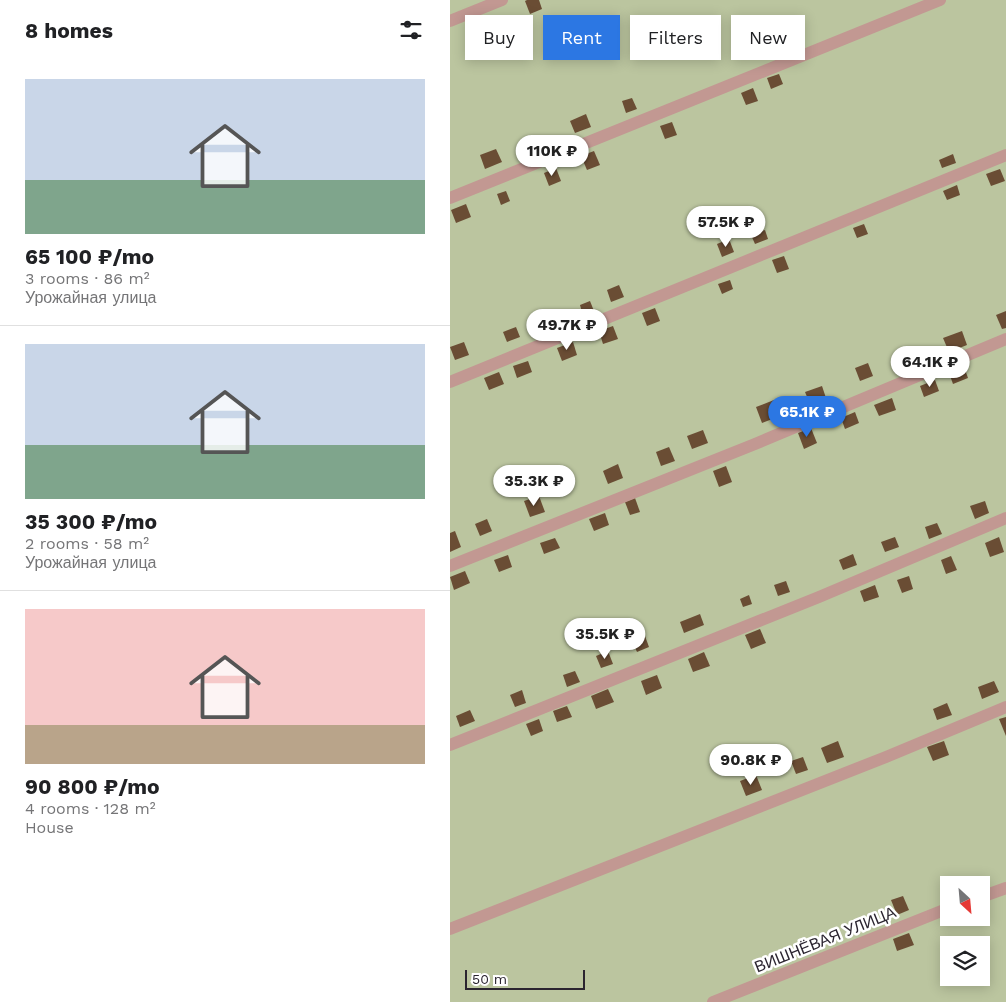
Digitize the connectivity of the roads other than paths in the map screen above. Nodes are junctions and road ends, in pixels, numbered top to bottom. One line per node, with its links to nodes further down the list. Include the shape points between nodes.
1 (502, 0): 3 (street)
2 (940, 0): 5 (street)
3 (450, 21)
4 (1006, 155): 7 (street)
5 (450, 198)
6 (1006, 339): 9 (street)
7 (450, 382)
8 (1006, 518): 11 (street)
9 (450, 566)
10 (1006, 707): 15 (street)
11 (450, 745)
12 (1006, 888): 13 (street)
13 (990, 893)
14 (940, 912): 16 (street, ВИШНЁВАЯ УЛИЦА)
15 (450, 928)
16 (713, 1002)

